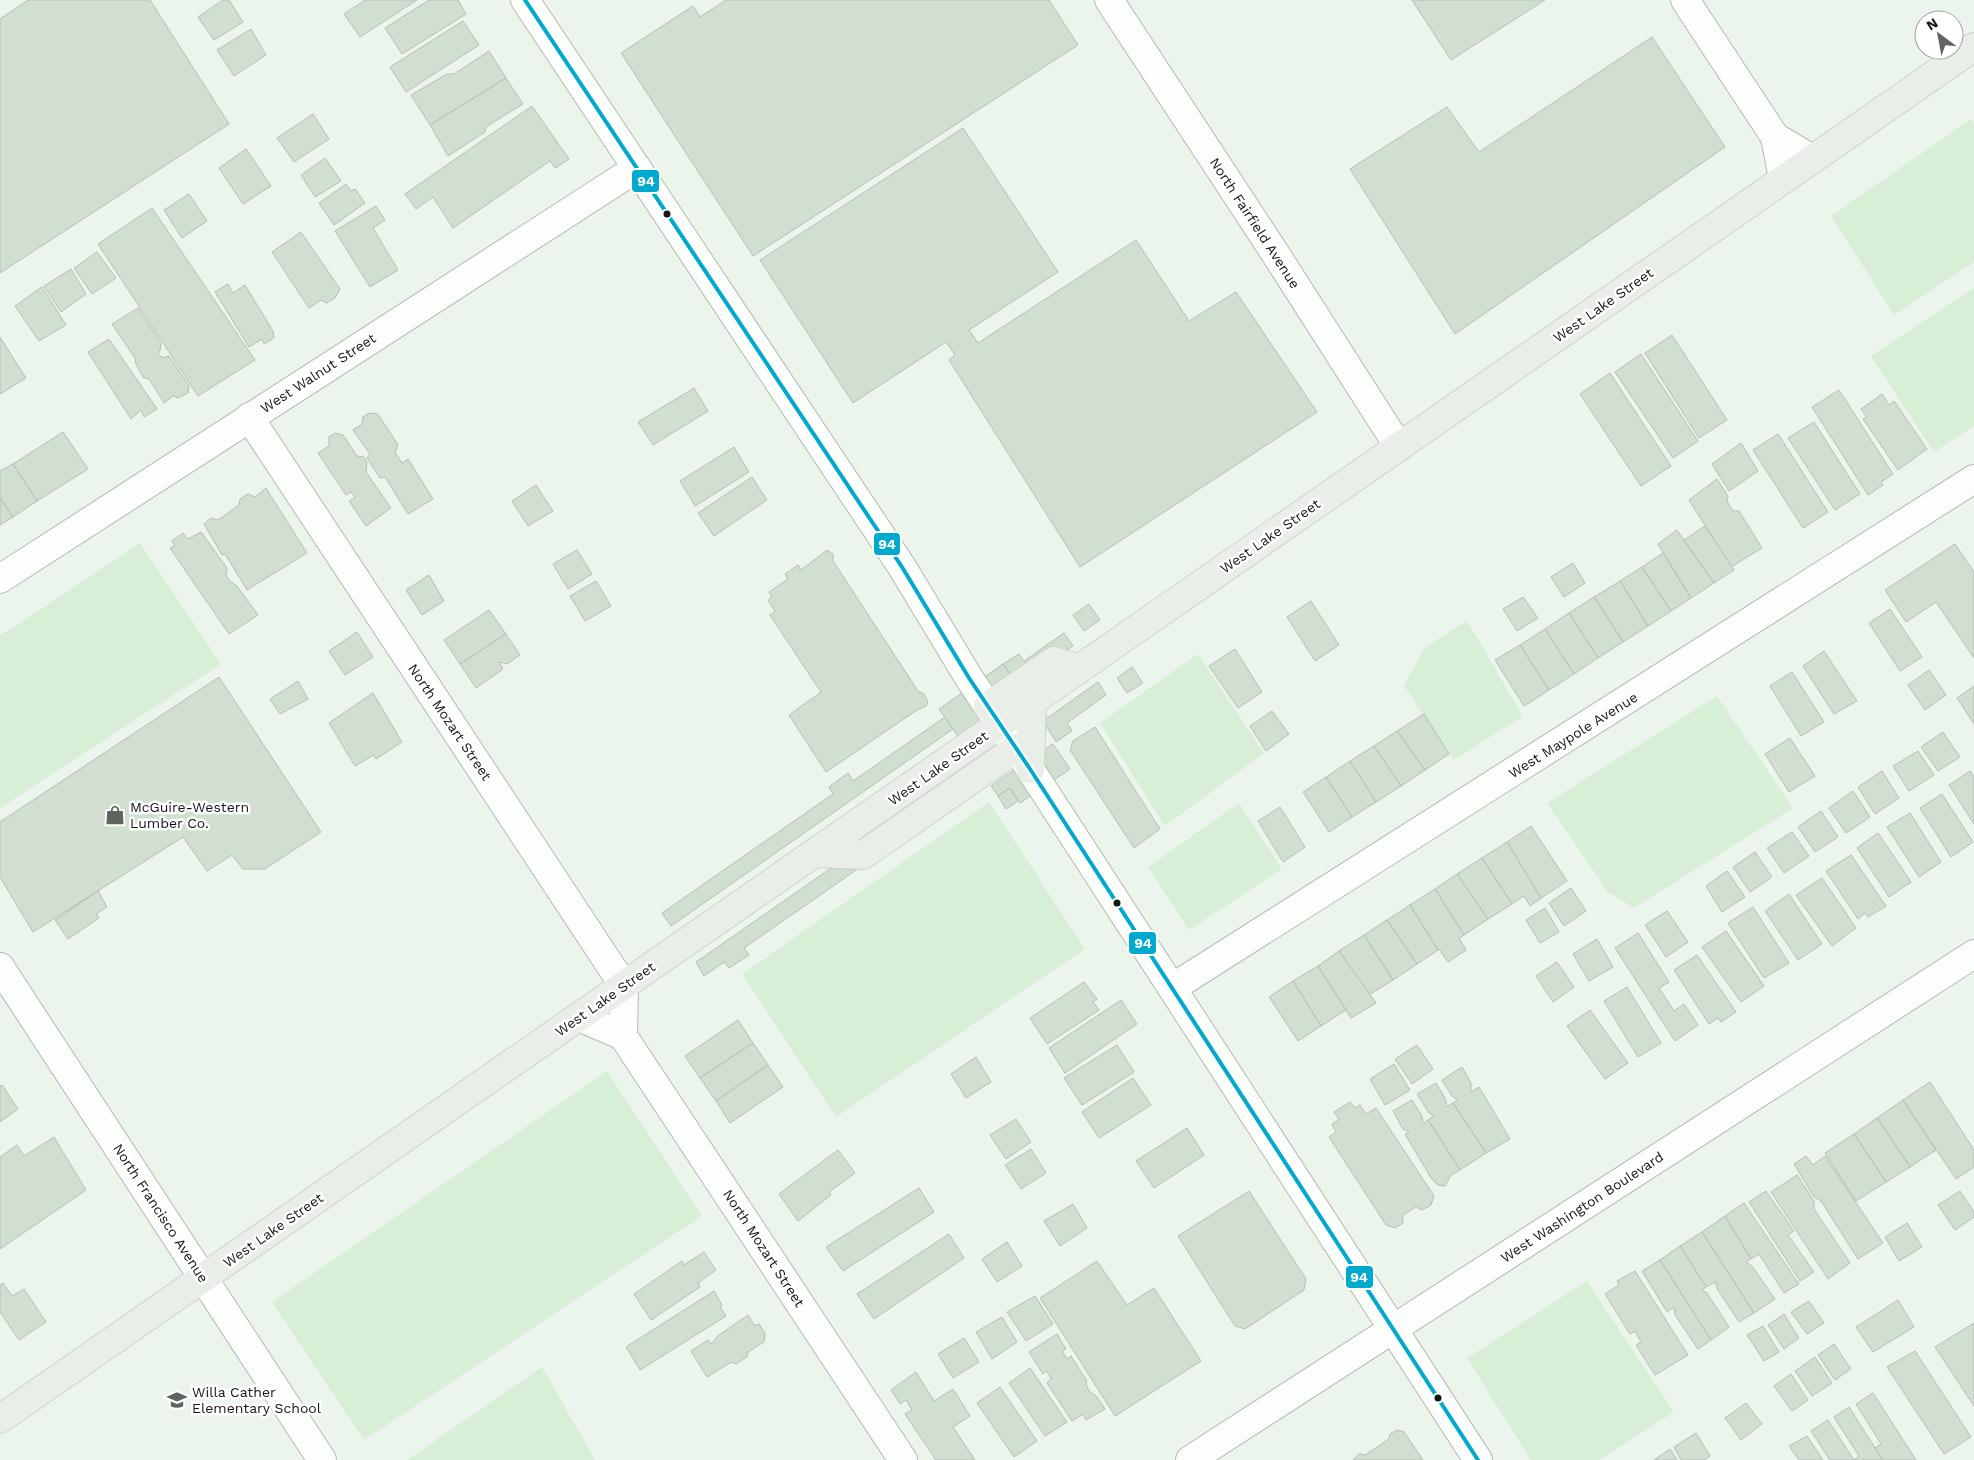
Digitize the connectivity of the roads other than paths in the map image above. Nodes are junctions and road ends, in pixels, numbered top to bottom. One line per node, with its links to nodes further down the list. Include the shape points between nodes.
1 (525, 0): 7 (street)
2 (1109, 0): 10 (street, North Fairfield Avenue)
3 (1685, 0): 5 (street)
4 (1974, 47): 6 (main road, West Lake Street)
5 (1775, 137): 6 (street); 8 (street)
6 (1812, 159): 8 (main road, West Lake Street)
7 (637, 168): 9 (street, West Walnut Street); 15 (street, via 902,567)
8 (1783, 179): 10 (main road, West Lake Street)
9 (249, 417): 12 (street, West Walnut Street); 20 (street, North Mozart Street)
10 (1399, 447): 13 (main road, West Lake Street)
11 (1974, 480): 21 (street, West Maypole Avenue)
12 (0, 579)
13 (1079, 669): 14 (main road, West Lake Street); 15 (main road, via 1054,661)
14 (1032, 701): 15 (main road, West Lake Street); 16 (main road)
15 (994, 715): 16 (street); 17 (main road, West Lake Street)
16 (1023, 759): 17 (main road, via 863,855); 21 (street)
17 (816, 853): 20 (main road, West Lake Street)
18 (1974, 954): 25 (street, West Washington Boulevard)
19 (0, 967): 24 (street, North Francisco Avenue)
20 (624, 986): 22 (main road, West Lake Street); 23 (street)
21 (1172, 988): 25 (street)
22 (580, 1017): 23 (street); 24 (main road, West Lake Street)
23 (623, 1036): 28 (street, North Mozart Street)
24 (204, 1278): 26 (main road, West Lake Street); 27 (street, North Francisco Avenue)
25 (1392, 1329): 29 (street, West Washington Boulevard); 30 (street)
26 (0, 1419)
27 (322, 1460)
28 (903, 1460)
29 (1190, 1460)
30 (1478, 1460)

